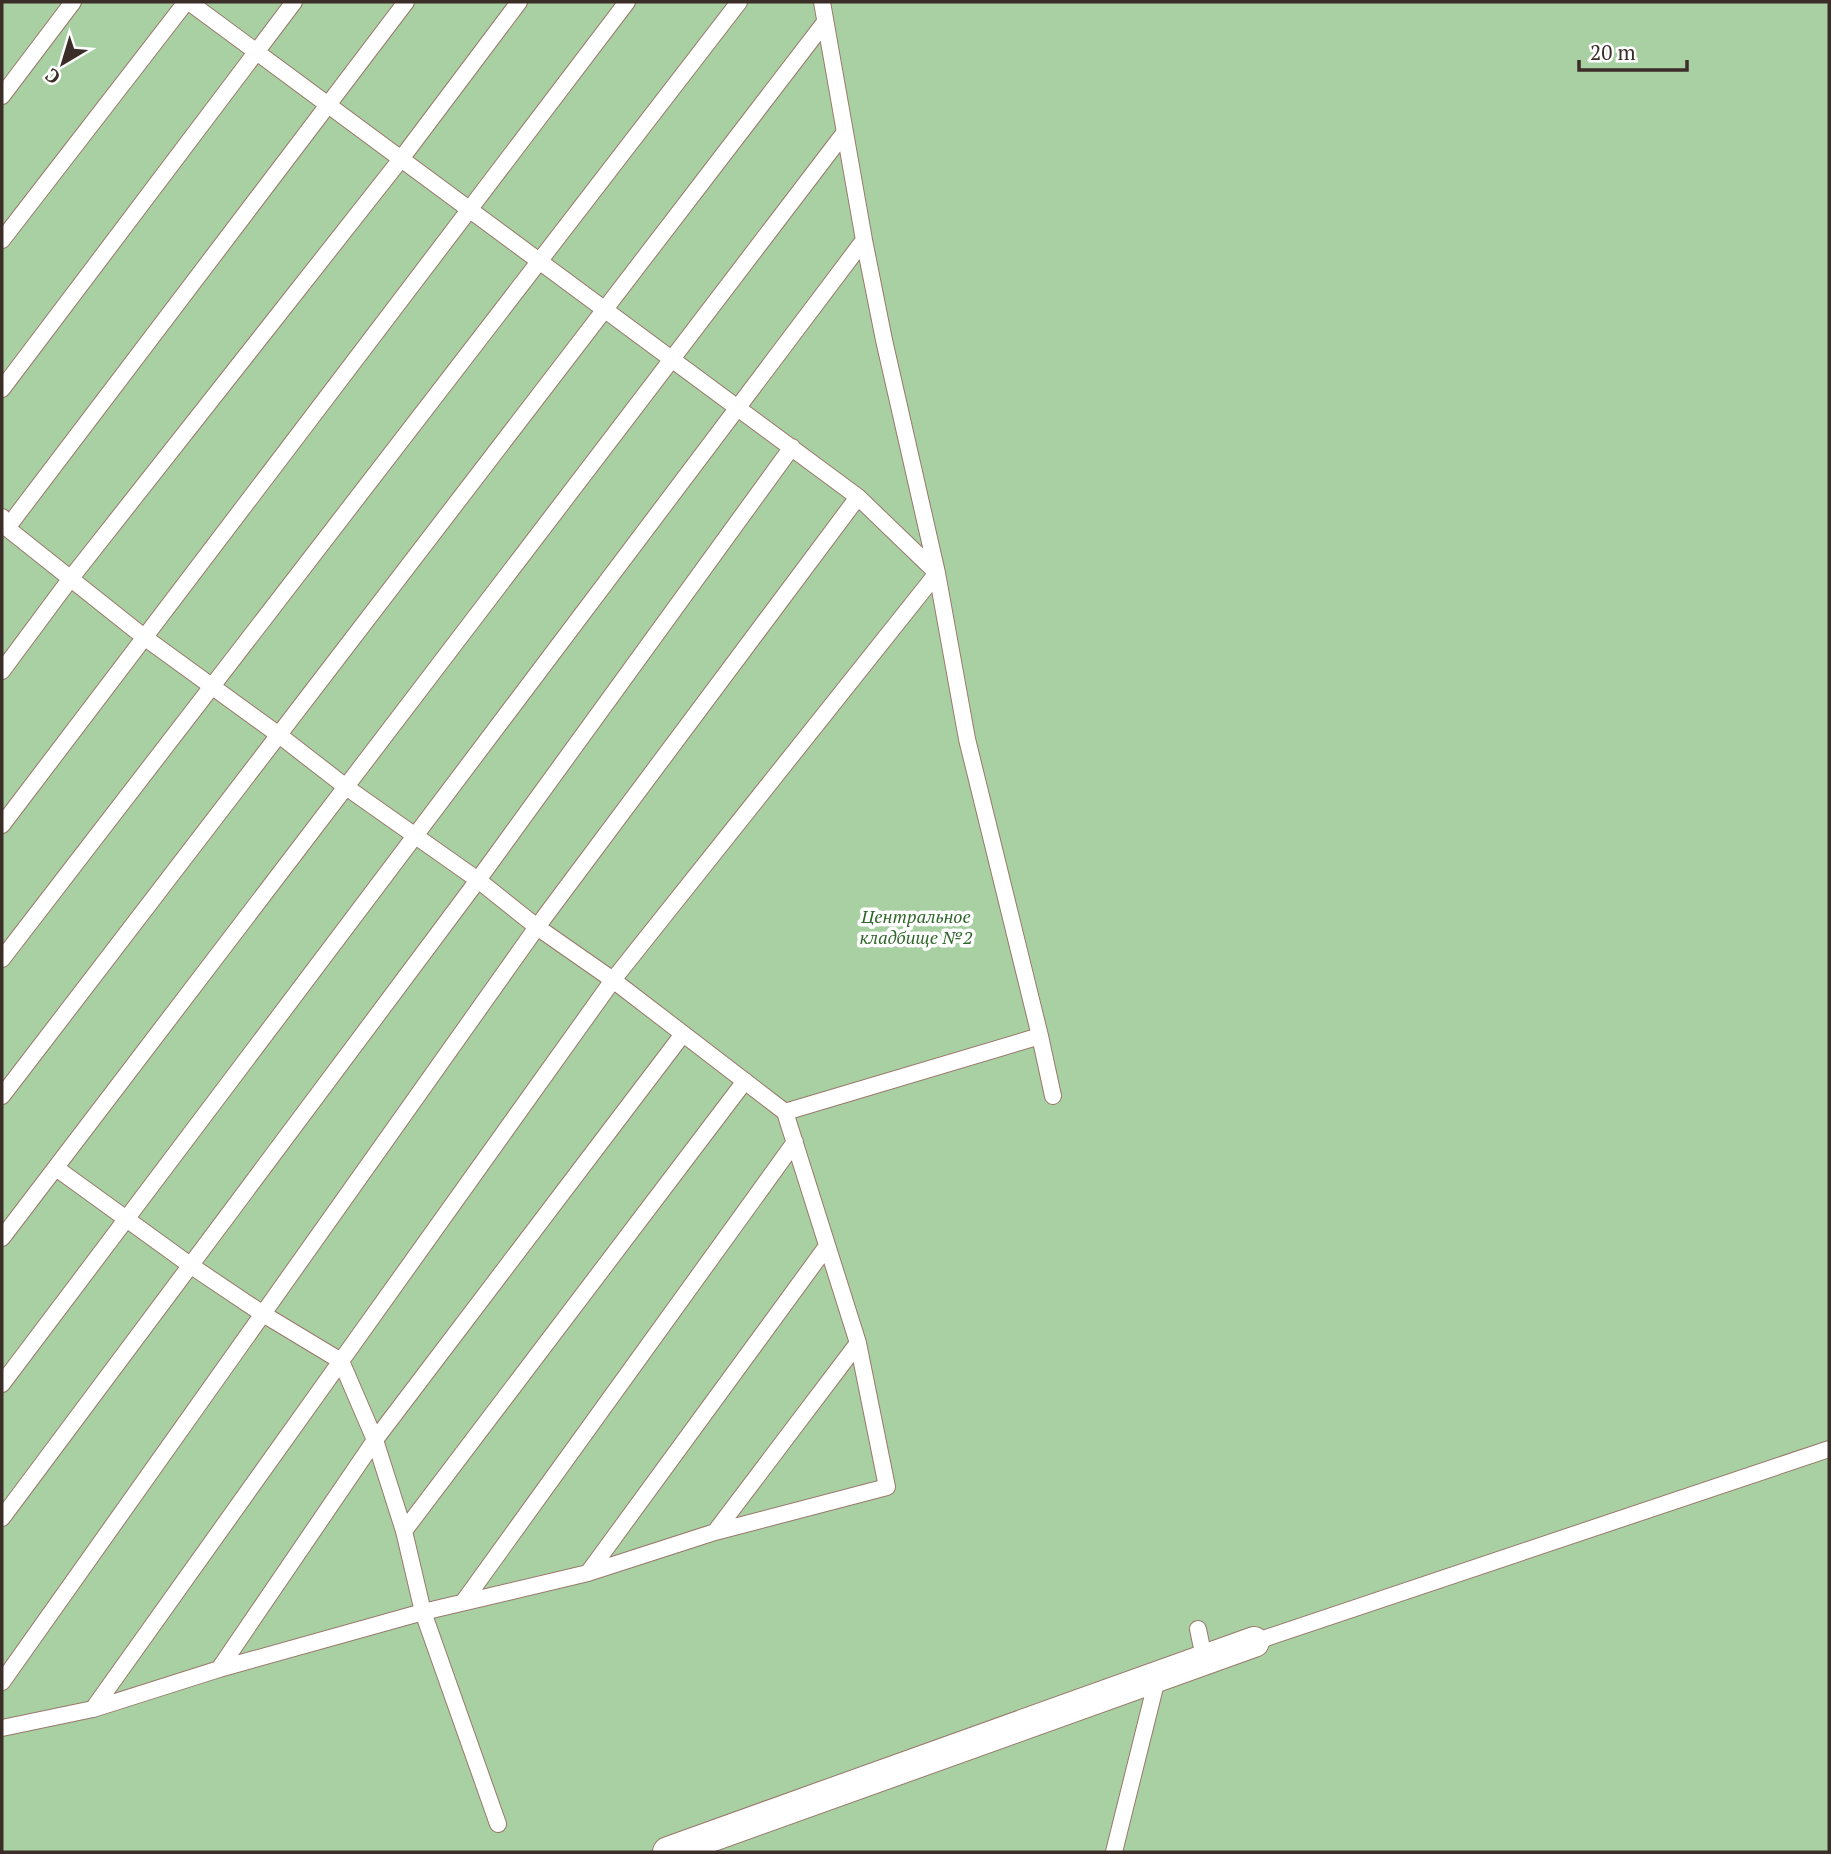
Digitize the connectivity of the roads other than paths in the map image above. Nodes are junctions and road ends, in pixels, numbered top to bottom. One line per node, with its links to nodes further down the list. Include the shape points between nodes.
1 (72, 2): 11 (lane)
2 (188, 2): 10 (lane); 16 (lane)
3 (294, 2): 10 (lane)
4 (406, 2): 12 (lane)
5 (519, 2): 14 (lane)
6 (627, 2): 15 (lane)
7 (738, 2): 18 (lane)
8 (822, 2): 9 (lane)
9 (825, 22): 13 (lane); 19 (lane)
10 (257, 52): 12 (lane); 21 (lane)
11 (2, 96)
12 (328, 104): 14 (lane); 25 (lane)
13 (845, 132): 17 (lane); 20 (lane)
14 (401, 159): 15 (lane); 27 (lane)
15 (470, 209): 18 (lane); 28 (lane)
16 (2, 240)
17 (864, 240): 22 (lane); 26 (lane)
18 (540, 261): 19 (lane); 30 (lane)
19 (605, 309): 20 (lane); 31 (lane)
20 (672, 359): 22 (lane); 32 (lane)
21 (2, 389)
22 (737, 407): 23 (lane); 34 (lane)
23 (792, 447): 24 (lane); 35 (lane)
24 (858, 496): 26 (lane); 36 (lane)
25 (4, 522): 27 (lane)
26 (937, 573): 38 (lane); 40 (lane, via 967,739)
27 (71, 578): 28 (lane); 29 (lane)
28 (144, 638): 30 (lane); 33 (lane)
29 (2, 671)
30 (212, 686): 31 (lane); 37 (lane)
31 (279, 735): 32 (lane); 42 (lane)
32 (346, 787): 34 (lane); 46 (lane)
33 (2, 825)
34 (415, 836): 35 (lane); 47 (lane)
35 (478, 880): 36 (lane); 50 (lane)
36 (537, 927): 38 (lane); 51 (lane)
37 (2, 959)
38 (612, 980): 39 (lane); 53 (lane)
39 (683, 1034): 41 (lane); 55 (lane)
40 (1040, 1036): 43 (lane); 44 (lane)
41 (745, 1081): 44 (lane); 58 (lane)
42 (2, 1096)
43 (1053, 1096)
44 (785, 1112): 45 (lane)
45 (795, 1142): 49 (lane); 61 (lane)
46 (55, 1168): 47 (lane); 48 (lane)
47 (127, 1218): 50 (lane); 54 (lane)
48 (2, 1238)
49 (827, 1246): 52 (lane); 60 (lane)
50 (190, 1265): 51 (lane); 57 (lane)
51 (263, 1314): 53 (lane); 68 (lane)
52 (858, 1343): 59 (lane); 59 (lane, via 887,1487)
53 (341, 1361): 55 (lane); 69 (lane)
54 (2, 1384)
55 (375, 1440): 58 (lane); 66 (lane)
56 (1829, 1449): 64 (lane)
57 (2, 1518)
58 (404, 1531): 62 (lane)
59 (715, 1532): 60 (lane)
60 (587, 1573): 61 (lane)
61 (464, 1601): 62 (lane)
62 (423, 1612): 66 (lane); 71 (lane)
63 (1198, 1629): 65 (lane)
64 (1254, 1642): 65 (street)
65 (1204, 1658): 67 (street)
66 (219, 1669): 69 (lane)
67 (1158, 1675): 72 (street); 73 (lane)
68 (2, 1682)
69 (93, 1709): 70 (lane)
70 (2, 1728)
71 (498, 1824)
72 (668, 1852)
73 (1114, 1852)

